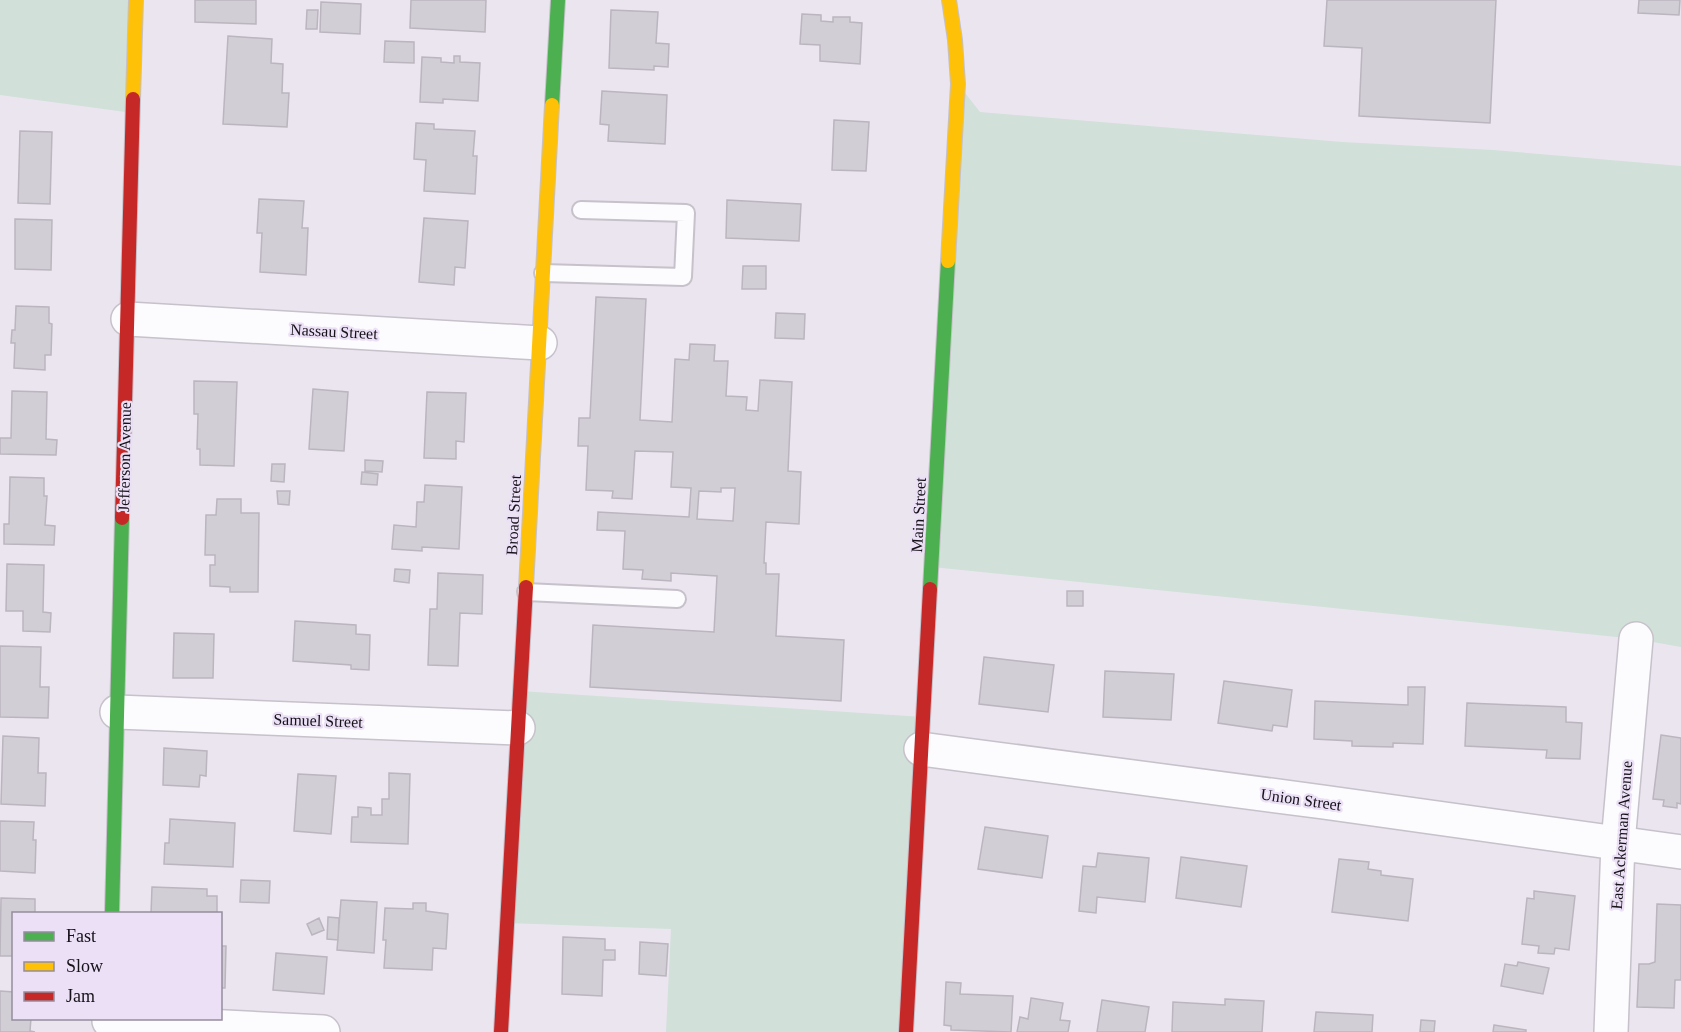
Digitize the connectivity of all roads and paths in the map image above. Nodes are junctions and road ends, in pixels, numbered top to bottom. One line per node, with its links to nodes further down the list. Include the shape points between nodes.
1 (136, 0): 6 (street, Jefferson Avenue)
2 (558, 0): 5 (street, Broad Street)
3 (950, 0): 13 (street, Main Street, via 958,84)
4 (581, 210): 5 (lane, via 686,213 683,277)
5 (543, 273): 7 (street, Broad Street)
6 (128, 319): 7 (street, Nassau Street); 11 (street, Jefferson Avenue)
7 (540, 343): 8 (street, Broad Street)
8 (526, 592): 9 (lane); 12 (street, Broad Street)
9 (677, 599)
10 (1636, 639): 14 (street, East Ackerman Avenue)
11 (117, 712): 12 (street, Samuel Street); 16 (street, Jefferson Avenue)
12 (518, 728): 19 (street, Broad Street)
13 (921, 749): 14 (street, Union Street); 20 (street, Main Street)
14 (1618, 843): 15 (street, Union Street); 21 (street, East Ackerman Avenue)
15 (1681, 852)
16 (112, 912)
17 (109, 1024): 18 (street)
18 (323, 1032)
19 (501, 1032)
20 (906, 1032)
21 (1611, 1032)

